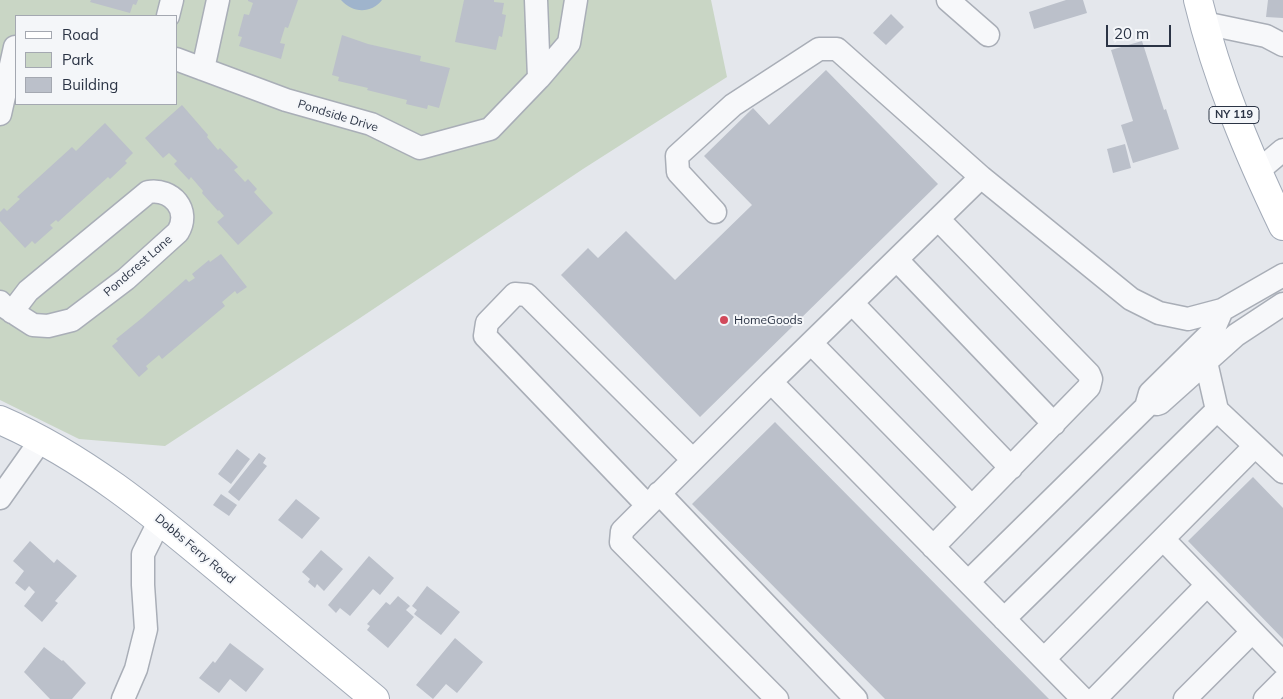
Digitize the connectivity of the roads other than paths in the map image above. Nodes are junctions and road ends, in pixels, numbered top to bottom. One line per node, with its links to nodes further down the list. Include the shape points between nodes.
1 (172, 0): 7 (street)
2 (218, 0): 12 (street)
3 (536, 0): 13 (street)
4 (576, 0): 13 (street, Pondside Drive, via 569,44)
5 (948, 0): 8 (street)
6 (1201, 12): 9 (street); 16 (main road, NY 119, via 1222,83)
7 (168, 15)
8 (988, 35)
9 (1283, 45)
10 (10, 47): 14 (street)
11 (178, 60): 12 (street, Pondside Drive)
12 (203, 69): 13 (street, Pondside Drive, via 286,100 371,124 420,148 490,129)
13 (539, 78)
14 (0, 114)
15 (1283, 150): 16 (street)
16 (1258, 171): 20 (main road, NY 119)
17 (981, 177): 18 (street, via 837,49 819,49 733,105 677,156 678,172); 19 (street); 26 (street, via 1131,299 1159,313 1188,319)
18 (715, 212)
19 (938, 218): 21 (street); 33 (street, via 1088,374 1091,380 1089,387)
20 (1283, 226)
21 (897, 260): 23 (street); 33 (street)
22 (1283, 276): 26 (street)
23 (852, 304): 27 (street); 37 (street)
24 (1283, 304): 28 (street, via 1236,335)
25 (6, 307): 25 (street, Pondcrest Lane, via 33,325 48,326 72,320 126,279 178,232 184,216 180,206 163,192 148,192)
26 (1222, 310): 30 (street, via 1213,331 1150,393)
27 (811, 343): 29 (street); 41 (street)
28 (1206, 362): 30 (street, via 1160,403); 31 (street)
29 (771, 382): 36 (street); 44 (street)
30 (1146, 406): 45 (street)
31 (1217, 410): 35 (street); 47 (street)
32 (0, 420): 34 (main road, Dobbs Ferry Road)
33 (1054, 424): 37 (street)
34 (41, 440): 39 (street); 42 (main road, Dobbs Ferry Road, via 88,467)
35 (1255, 446): 38 (street); 43 (street)
36 (693, 460): 40 (street); 40 (street, via 527,295 515,294 487,323 485,336)
37 (1011, 468): 41 (street)
38 (1283, 472)
39 (0, 498)
40 (653, 499): 54 (street, via 622,531 621,542); 55 (street)
41 (972, 507): 44 (street)
42 (160, 520): 52 (street, via 143,554 146,629); 53 (main road, Dobbs Ferry Road)
43 (1162, 539): 46 (street); 49 (street)
44 (933, 547): 45 (street)
45 (968, 582): 47 (street)
46 (1207, 585): 48 (street); 57 (street)
47 (1004, 619): 49 (street)
48 (1252, 632): 50 (street); 58 (street)
49 (1044, 659): 56 (street)
50 (1283, 663)
51 (1283, 680): 59 (street)
52 (124, 699)
53 (375, 699)
54 (777, 699)
55 (856, 699)
56 (1083, 699)
57 (1095, 699)
58 (1184, 699)
59 (1265, 699)

